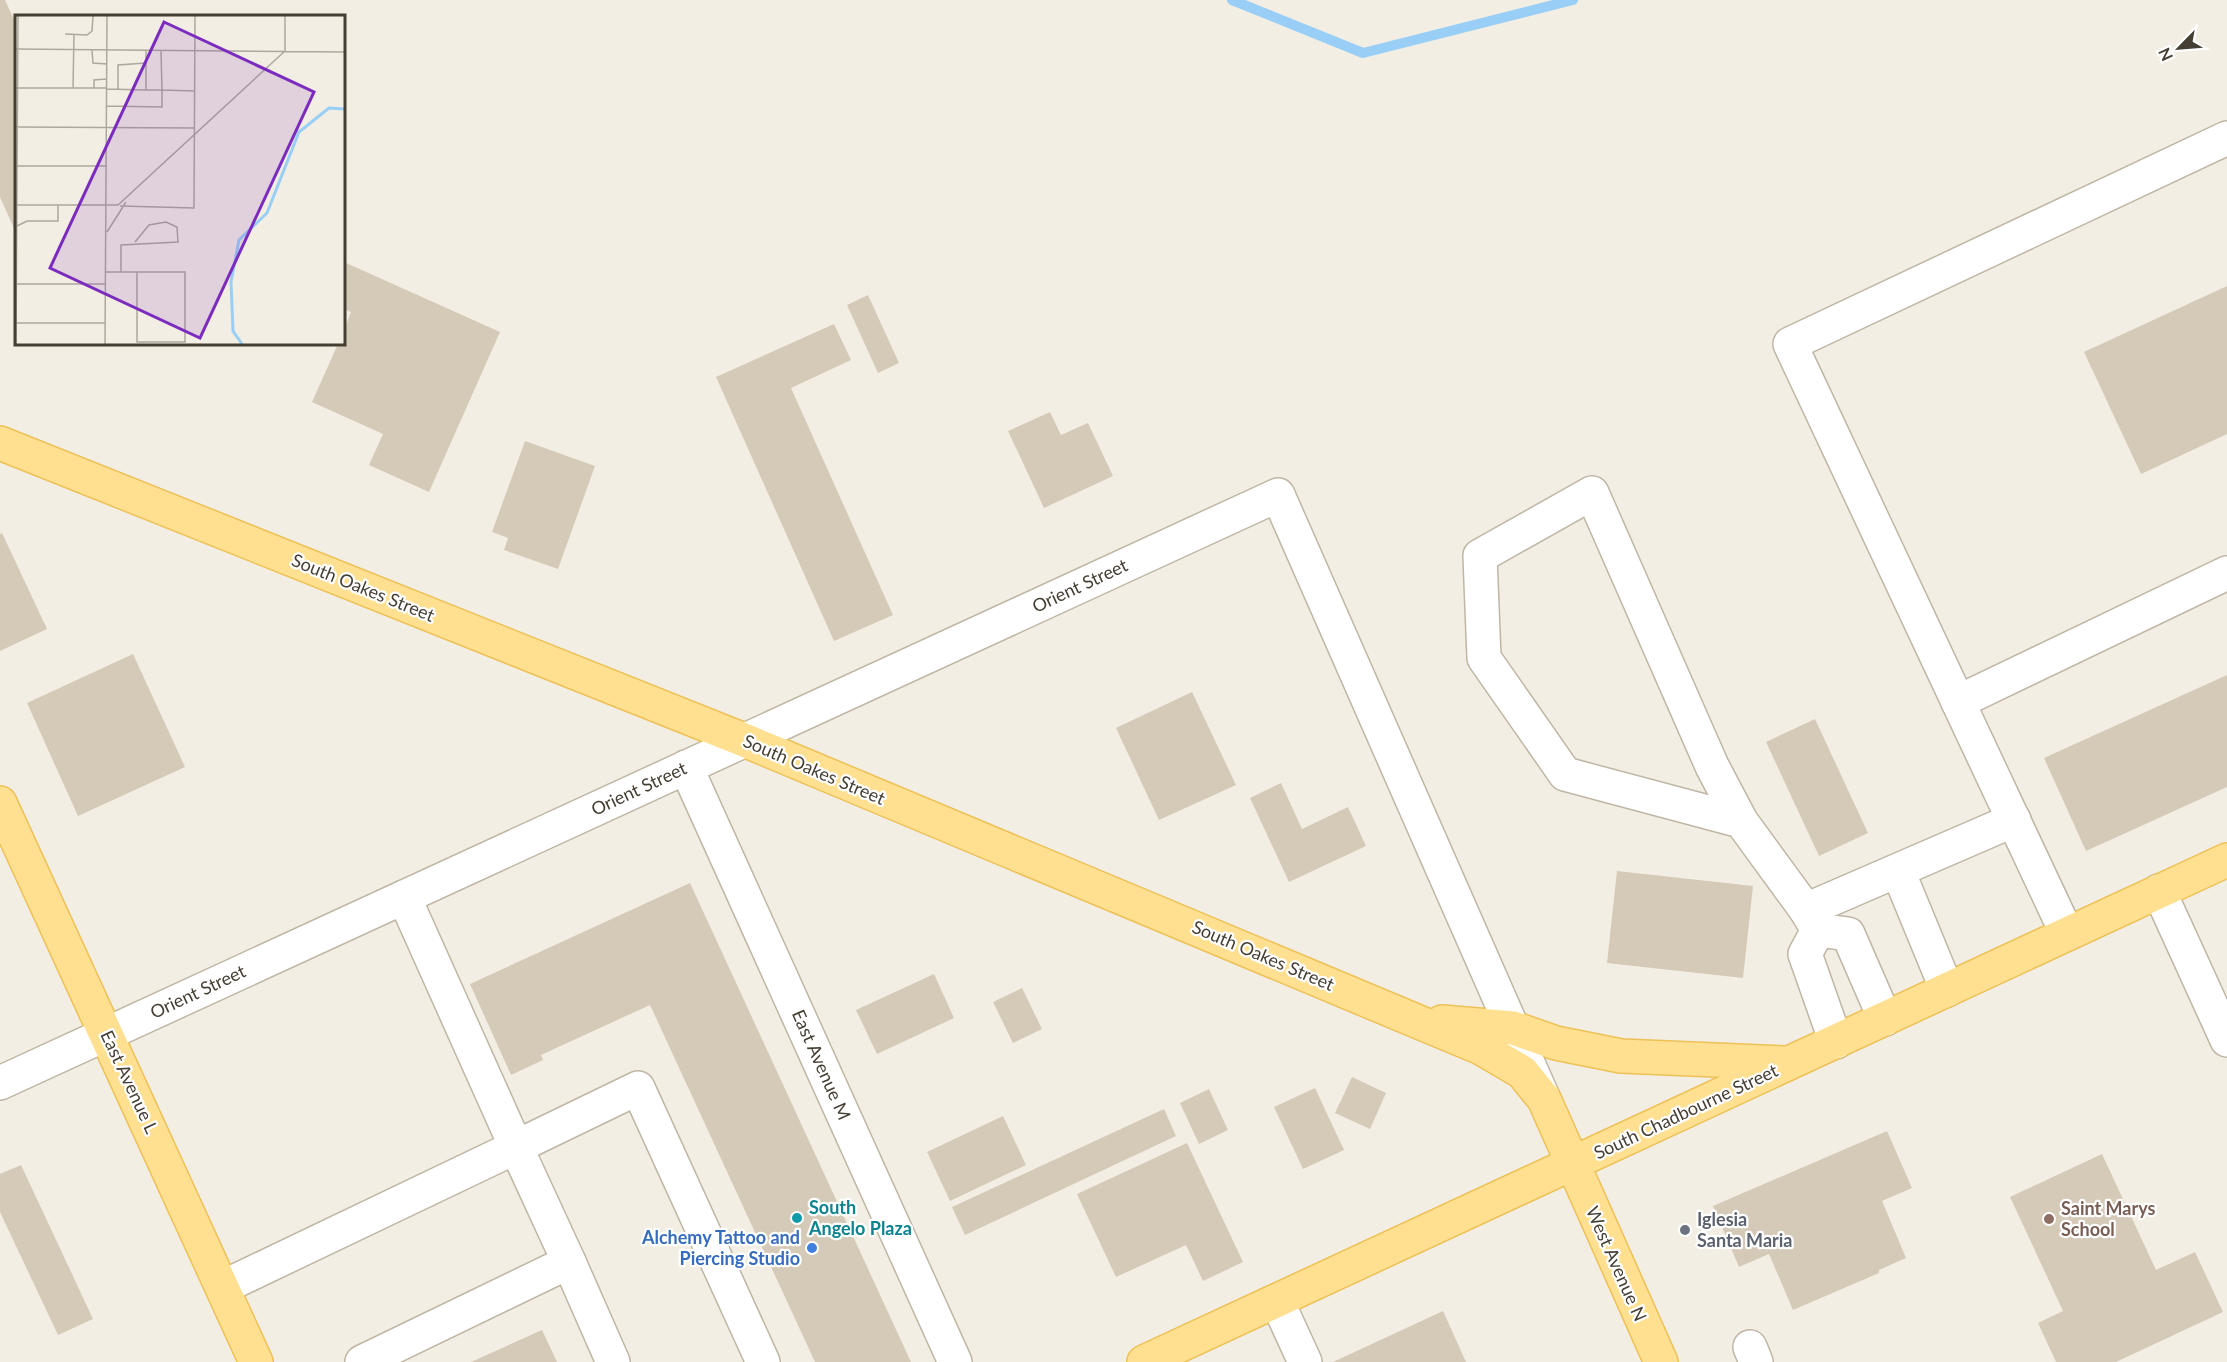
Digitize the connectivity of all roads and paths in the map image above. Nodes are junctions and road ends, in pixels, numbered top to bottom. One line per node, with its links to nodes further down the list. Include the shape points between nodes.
1 (2227, 138): 4 (street, via 1790,344)
2 (0, 443): 5 (main road, South Oakes Street)
3 (2227, 573): 4 (street)
4 (1958, 702): 8 (street)
5 (744, 740): 6 (street, Orient Street); 18 (main road, South Oakes Street); 19 (street, Orient Street, via 1278,495)
6 (686, 767): 13 (street, Orient Street); 35 (street, East Avenue M)
7 (0, 803): 20 (main road, East Avenue L)
8 (2014, 820): 11 (street); 15 (street)
9 (1741, 821): 9 (street, via 1712,766 1593,493 1480,556 1484,658 1565,774); 14 (street)
10 (2227, 860): 12 (main road, South Chadbourne Street)
11 (1898, 871): 14 (street); 16 (street)
12 (2159, 891): 15 (main road, South Chadbourne Street); 21 (street)
13 (404, 897): 20 (street, Orient Street); 26 (street)
14 (1812, 920): 17 (street, via 1848,934); 22 (street, via 1805,954)
15 (2067, 934): 16 (main road, South Chadbourne Street)
16 (1947, 990): 17 (main road, South Chadbourne Street)
17 (1885, 1019): 22 (main road, South Chadbourne Street)
18 (1416, 1020): 19 (main road); 25 (main road, South Oakes Street, via 1481,1048 1522,1072)
19 (1512, 1028): 23 (main road, via 1556,1043 1621,1056); 25 (street)
20 (108, 1034): 24 (street, Orient Street); 29 (main road, East Avenue L)
21 (2227, 1040)
22 (1836, 1042): 23 (main road, South Chadbourne Street)
23 (1790, 1063): 27 (main road, South Chadbourne Street)
24 (0, 1083)
25 (1544, 1099): 27 (main road, South Oakes Street)
26 (516, 1147): 28 (street); 29 (street); 34 (street, via 638,1088)
27 (1571, 1166): 30 (main road, South Chadbourne Street); 38 (main road, West Avenue N)
28 (569, 1262): 31 (street); 33 (street)
29 (223, 1287): 32 (main road, East Avenue L)
30 (1277, 1300): 36 (main road, South Chadbourne Street); 37 (street)
31 (369, 1360)
32 (256, 1362)
33 (613, 1362)
34 (763, 1362)
35 (955, 1362)
36 (1144, 1362)
37 (1305, 1362)
38 (1661, 1362)

